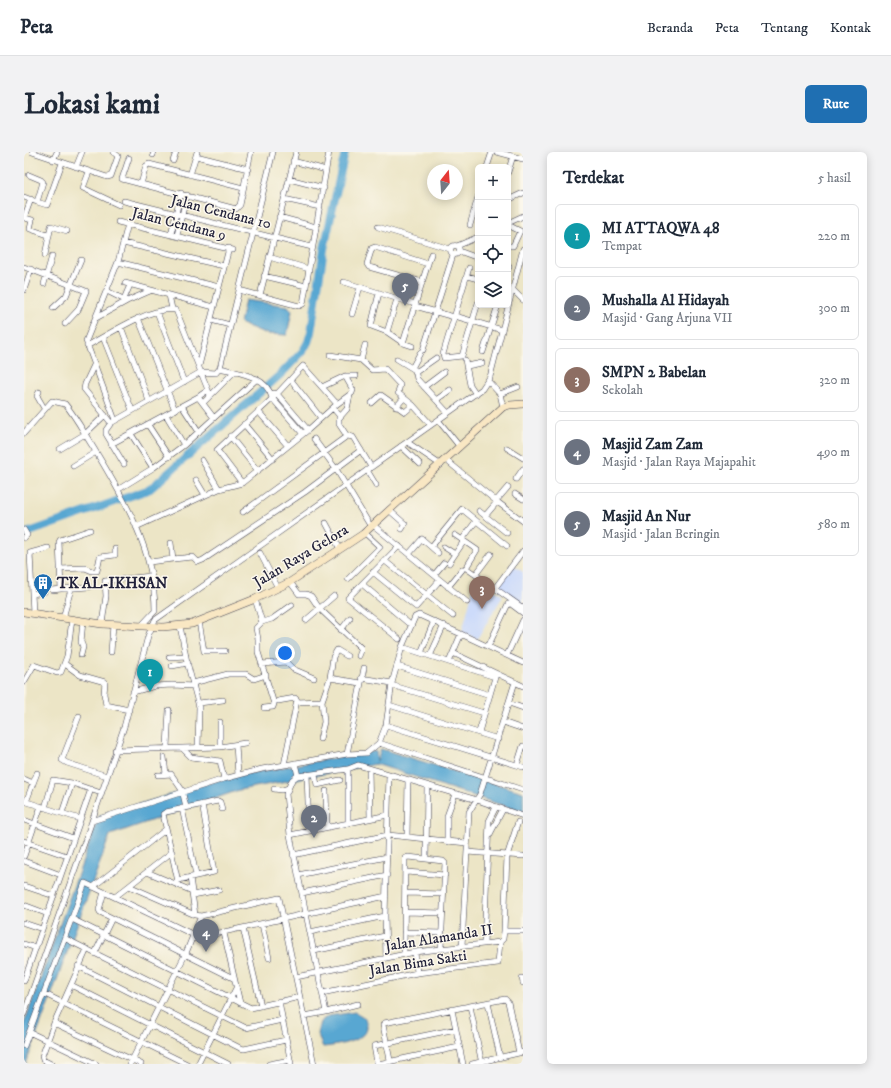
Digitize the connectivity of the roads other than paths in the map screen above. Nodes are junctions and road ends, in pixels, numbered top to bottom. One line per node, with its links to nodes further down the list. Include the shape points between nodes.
1 (32, 152): 16 (street)
2 (56, 152): 16 (street)
3 (82, 152): 22 (street)
4 (113, 152): 25 (street, via 118,156 111,176)
5 (176, 152): 17 (street)
6 (251, 152): 23 (street)
7 (273, 152): 59 (street)
8 (296, 152): 18 (street)
9 (329, 152): 24 (street)
10 (492, 152): 20 (street)
11 (497, 152): 13 (street)
12 (196, 154): 23 (street); 27 (street)
13 (513, 156): 15 (street); 21 (street)
14 (129, 158): 29 (street, via 122,179)
15 (523, 159)
16 (53, 160): 19 (street)
17 (173, 161)
18 (294, 161): 24 (street); 28 (street)
19 (62, 163): 22 (street); 41 (street, via 47,205)
20 (488, 164)
21 (510, 164)
22 (76, 167): 25 (street)
23 (248, 169): 30 (street)
24 (326, 170): 31 (street)
25 (88, 172): 42 (street, via 82,188)
26 (29, 175): 41 (street, via 42,181)
27 (190, 175): 29 (street, via 149,164 146,166); 30 (street)
28 (289, 180): 31 (street); 37 (street)
29 (141, 184): 32 (street)
30 (243, 188): 34 (street, via 240,205 236,209)
31 (324, 188): 43 (street)
32 (181, 193): 34 (street); 44 (street)
33 (523, 193): 38 (street)
34 (187, 195): 46 (street)
35 (24, 197): 36 (street)
36 (31, 199): 41 (street); 50 (street)
37 (284, 199): 43 (street); 49 (street)
38 (511, 199)
39 (477, 200): 47 (street)
40 (124, 201): 44 (street, Jalan Cendana 10)
41 (37, 202)
42 (119, 205)
43 (320, 207): 56 (street)
44 (176, 214): 46 (street, Jalan Cendana 10); 60 (street)
45 (475, 214): 47 (street)
46 (182, 215): 59 (street, Jalan Cendana 10); 62 (street)
47 (472, 215): 55 (street)
48 (523, 216): 51 (street)
49 (279, 217): 56 (street); 63 (street)
50 (25, 218): 61 (street, via 32,220 30,229)
51 (511, 221)
52 (118, 222): 53 (street, Jalan Cendana 9)
53 (128, 224): 60 (street, Jalan Cendana 9); 65 (street)
54 (511, 224): 66 (street, via 520,232)
55 (470, 225)
56 (316, 227): 67 (street)
57 (378, 228): 68 (street)
58 (67, 231): 61 (street, via 52,226)
59 (254, 233): 63 (street, Jalan Cendana 10); 98 (street)
60 (171, 234): 62 (street, Jalan Cendana 9)
61 (48, 235): 72 (street)
62 (177, 235): 81 (street, Jalan Cendana 9, via 231,249)
63 (274, 238): 67 (street, Jalan Cendana 10); 75 (street)
64 (475, 239): 69 (street)
65 (123, 243): 78 (street); 81 (street)
66 (511, 246)
67 (312, 247): 82 (street)
68 (450, 249): 69 (street, via 454,246); 73 (street)
69 (458, 249): 73 (street, via 457,255); 76 (street)
70 (523, 249): 99 (street)
71 (430, 254): 79 (street)
72 (45, 255)
73 (453, 255): 113 (street)
74 (52, 256): 85 (street)
75 (269, 257): 82 (street); 86 (street)
76 (475, 257)
77 (81, 260): 92 (street)
78 (118, 262): 94 (street); 100 (street)
79 (428, 264): 90 (street); 90 (street, via 373,247 367,264)
80 (24, 266): 84 (street)
81 (224, 266): 94 (street)
82 (309, 268): 93 (street)
83 (469, 268): 87 (street)
84 (31, 269): 85 (street); 96 (street)
85 (47, 274): 91 (street); 92 (street)
86 (264, 276): 93 (street); 103 (street)
87 (467, 276): 88 (street); 116 (street)
88 (475, 278)
89 (344, 282): 95 (street)
90 (422, 282): 107 (street)
91 (44, 284)
92 (71, 285): 109 (street, via 66,296); 121 (street, via 86,291 78,310)
93 (306, 286): 103 (street, via 301,306)
94 (219, 287): 108 (street)
95 (360, 287): 101 (street); 115 (street)
96 (24, 290)
97 (151, 290): 102 (street); 105 (street); 105 (street, via 127,284)
98 (239, 290): 103 (street); 122 (street)
99 (513, 290): 106 (street); 125 (street)
100 (107, 291): 105 (street); 117 (street)
101 (379, 293): 104 (street); 126 (street, via 371,326)
102 (169, 295): 108 (street); 112 (street)
103 (260, 295)
104 (398, 298): 107 (street); 126 (street)
105 (125, 300): 117 (street)
106 (523, 300)
107 (415, 304): 113 (street); 128 (street)
108 (214, 306): 119 (street)
109 (53, 308)
110 (477, 308): 120 (street)
111 (497, 308): 124 (street)
112 (172, 309): 114 (street); 139 (street, via 177,311)
113 (435, 310): 116 (street); 141 (street)
114 (157, 312): 118 (street); 149 (street)
115 (352, 314)
116 (455, 316): 120 (street); 120 (street, via 443,357 446,359 462,356)
117 (96, 318): 130 (street, via 87,337)
118 (138, 318): 123 (street); 156 (street)
119 (211, 320): 122 (street); 139 (street)
120 (473, 321): 124 (street)
121 (65, 324)
122 (230, 325): 140 (street)
123 (121, 327): 127 (street); 167 (street)
124 (491, 327): 125 (street); 132 (street)
125 (502, 330): 150 (street)
126 (387, 332): 128 (street)
127 (103, 337): 130 (street); 177 (street)
128 (403, 343): 131 (street)
129 (365, 345): 136 (street)
130 (87, 346): 138 (street)
131 (412, 346)
132 (483, 352)
133 (330, 355): 136 (street)
134 (436, 358): 141 (street)
135 (397, 359): 141 (street)
136 (361, 360): 165 (street, via 372,370 385,369 393,375 400,385 398,393)
137 (482, 363): 160 (street, via 466,363 470,385)
138 (94, 365): 181 (street, via 84,389); 187 (street)
139 (199, 366): 142 (street)
140 (220, 368): 142 (street, via 216,373); 143 (street)
141 (414, 370): 153 (street)
142 (201, 372): 149 (street); 158 (street)
143 (234, 372): 147 (street); 158 (street)
144 (444, 372): 153 (street)
145 (345, 376): 146 (street); 152 (street); 162 (street, via 353,390)
146 (356, 376)
147 (257, 379): 154 (street); 184 (street)
148 (291, 380): 152 (street, via 303,366 306,366); 159 (street); 185 (street)
149 (184, 382): 156 (street)
150 (488, 382): 160 (street); 161 (street)
151 (518, 386): 161 (street)
152 (322, 387): 173 (street)
153 (424, 387): 166 (street)
154 (268, 388): 159 (street); 164 (street)
155 (450, 390): 166 (street)
156 (166, 391): 167 (street); 178 (street)
157 (39, 392): 176 (street, via 37,396)
158 (209, 392): 163 (street); 168 (street)
159 (277, 394): 164 (street); 192 (street)
160 (476, 394): 180 (street)
161 (500, 394): 175 (street)
162 (350, 395): 173 (street); 183 (street, via 347,409)
163 (198, 397): 168 (street); 172 (street)
164 (272, 398): 179 (street); 192 (street)
165 (404, 398): 171 (street); 174 (street)
166 (436, 400): 180 (street)
167 (149, 401): 177 (street)
168 (203, 403): 184 (street)
169 (372, 403): 174 (street, via 381,396)
170 (523, 404): 175 (street)
171 (413, 405): 174 (street, via 406,412); 190 (street)
172 (182, 406): 178 (street); 191 (street)
173 (335, 406): 183 (street); 185 (street)
174 (396, 407)
175 (503, 407): 204 (street, Jalan Raya Gelora)
176 (44, 408): 193 (street); 194 (street, via 53,400 65,404)
177 (132, 410): 187 (street)
178 (175, 410): 182 (street)
179 (258, 410): 188 (street); 202 (street)
180 (448, 413): 186 (street)
181 (105, 415): 187 (street); 194 (street)
182 (166, 415): 189 (street); 201 (street)
183 (340, 416): 197 (street, via 338,423)
184 (214, 418): 191 (street)
185 (321, 418): 192 (street)
186 (438, 420): 190 (street); 204 (street)
187 (113, 422): 200 (street, via 106,432)
188 (244, 424): 196 (street); 211 (street)
189 (148, 425): 195 (street); 210 (street)
190 (431, 425): 199 (street)
191 (199, 432): 201 (street)
192 (305, 432): 202 (street)
193 (24, 433)
194 (85, 434): 206 (street); 208 (street)
195 (131, 434): 200 (street); 218 (street)
196 (230, 436): 221 (street); 225 (street, via 217,450)
197 (348, 436): 207 (street, via 353,437); 209 (street)
198 (314, 439): 209 (street)
199 (407, 442): 203 (street); 214 (street)
200 (111, 444): 215 (street)
201 (184, 445): 210 (street)
202 (288, 446): 211 (street)
203 (401, 446): 216 (street); 219 (street)
204 (460, 447): 214 (street, Jalan Raya Gelora)
205 (507, 448): 212 (street)
206 (60, 450)
207 (361, 450): 219 (street); 220 (street)
208 (96, 452): 217 (street); 229 (street)
209 (324, 453): 220 (street); 237 (street)
210 (169, 457): 218 (street)
211 (273, 458): 221 (street)
212 (523, 458)
213 (202, 460): 230 (street)
214 (443, 462): 234 (street); 235 (street, Jalan Raya Gelora)
215 (124, 464)
216 (420, 464)
217 (73, 466)
218 (153, 468): 229 (street)
219 (369, 468): 226 (street); 227 (street)
220 (336, 469): 226 (street); 267 (street, via 203,560 198,562 193,557)
221 (258, 471): 225 (street)
222 (523, 471): 223 (street)
223 (516, 479)
224 (196, 480): 232 (street)
225 (242, 483): 230 (street)
226 (345, 485): 242 (street); 315 (street, via 158,618)
227 (376, 485)
228 (508, 487): 234 (street)
229 (119, 489): 243 (street)
230 (219, 489): 232 (street)
231 (515, 494): 233 (street)
232 (205, 495): 243 (street)
233 (523, 499)
234 (496, 501): 238 (street); 240 (street)
235 (389, 510): 242 (street, Jalan Raya Gelora); 244 (street, via 405,524)
236 (479, 510): 238 (street)
237 (243, 512)
238 (485, 516): 248 (street)
239 (476, 521): 251 (street); 254 (street); 255 (street, via 462,509)
240 (523, 521)
241 (326, 523): 259 (street)
242 (372, 526): 247 (street, Jalan Raya Gelora); 253 (street)
243 (136, 527): 269 (street)
244 (402, 529)
245 (24, 530): 250 (street)
246 (90, 530): 270 (street, via 59,541)
247 (365, 533): 259 (street, Jalan Raya Gelora); 276 (street, via 380,547)
248 (507, 533)
249 (455, 535): 251 (street)
250 (26, 537)
251 (464, 539): 264 (street); 273 (street, via 477,550 466,566)
252 (171, 543): 267 (street)
253 (399, 546): 263 (street); 268 (street)
254 (507, 546)
255 (431, 547): 261 (street); 263 (street, via 422,539)
256 (444, 547): 264 (street)
257 (48, 548): 266 (street, via 31,552)
258 (115, 549): 270 (street, via 115,555 99,558 97,571 86,568)
259 (340, 550): 278 (street, Jalan Raya Gelora)
260 (260, 553): 282 (street)
261 (438, 553)
262 (522, 553): 283 (street)
263 (409, 554): 274 (street)
264 (455, 554): 274 (street)
265 (491, 554): 273 (street)
266 (27, 559): 288 (street)
267 (173, 559): 269 (street)
268 (385, 561): 272 (street); 289 (street)
269 (149, 562): 275 (street)
270 (60, 570): 284 (street)
271 (462, 570): 281 (street)
272 (374, 572): 279 (street); 289 (street, via 416,607)
273 (476, 574): 283 (street)
274 (434, 575): 277 (street)
275 (151, 576): 310 (street, via 105,581 106,596); 313 (street, via 155,611)
276 (348, 579)
277 (440, 580): 281 (street); 289 (street)
278 (290, 582): 282 (street, Jalan Raya Gelora); 294 (street, via 299,594 311,596)
279 (362, 584): 309 (street); 318 (street, via 348,598)
280 (89, 587): 285 (street)
281 (448, 587): 292 (street)
282 (278, 588): 291 (street, Jalan Raya Gelora)
283 (495, 588): 295 (street)
284 (61, 589): 285 (street); 286 (street)
285 (71, 589): 300 (street)
286 (52, 590)
287 (44, 592): 288 (street)
288 (32, 594): 297 (street)
289 (427, 595): 299 (street)
290 (334, 596): 294 (street)
291 (256, 599): 306 (street, Jalan Raya Gelora); 307 (street)
292 (467, 602)
293 (292, 605): 307 (street, via 272,619)
294 (319, 608): 303 (street); 316 (street)
295 (523, 608)
296 (24, 612): 297 (street, Jalan Raya Gelora)
297 (34, 613): 300 (street, Jalan Raya Gelora)
298 (523, 613): 319 (street, via 508,604)
299 (453, 616)
300 (63, 618): 302 (street, Jalan Raya Gelora)
301 (350, 618): 316 (street)
302 (72, 620): 305 (street, Jalan Raya Gelora); 334 (street)
303 (306, 620)
304 (523, 620): 326 (street)
305 (84, 621): 310 (street, Jalan Raya Gelora); 325 (street)
306 (199, 621): 314 (street, Jalan Raya Gelora); 321 (street, via 204,652)
307 (262, 622): 336 (street, via 256,628)
308 (434, 622): 312 (street); 320 (street, via 416,616); 324 (street)
309 (408, 623)
310 (102, 624): 311 (street, Jalan Raya Gelora)
311 (113, 625): 313 (street, Jalan Raya Gelora); 322 (street)
312 (444, 625): 317 (street); 330 (street)
313 (141, 626): 315 (street, Jalan Raya Gelora)
314 (180, 626): 315 (street, Jalan Raya Gelora); 327 (street)
315 (151, 627): 354 (street)
316 (341, 630): 329 (street, via 361,648)
317 (462, 634): 319 (street); 323 (street)
318 (399, 639)
319 (488, 646): 326 (street)
320 (402, 647): 324 (street); 338 (street)
321 (224, 651)
322 (112, 652)
323 (453, 652): 332 (street); 343 (street)
324 (421, 653): 330 (street)
325 (81, 655)
326 (507, 655): 333 (street)
327 (186, 656): 331 (street); 335 (street)
328 (347, 656): 346 (street, via 337,650 333,657)
329 (359, 656)
330 (430, 656): 332 (street)
331 (169, 657)
332 (449, 662): 343 (street)
333 (523, 663)
334 (65, 664): 341 (street, via 60,673 34,665); 365 (street, via 80,675 105,682 106,705)
335 (188, 664): 337 (street); 351 (street)
336 (262, 664): 342 (street); 345 (street, via 286,662 294,669)
337 (172, 666)
338 (397, 666): 350 (street); 355 (street)
339 (24, 667): 341 (street)
340 (364, 668): 347 (street)
341 (30, 669): 348 (street)
342 (266, 675): 351 (street, via 254,679 246,674 221,675); 363 (street, via 274,704 273,707)
343 (496, 675): 349 (street); 355 (street)
344 (153, 677): 352 (street)
345 (314, 678)
346 (330, 678): 347 (street); 358 (street)
347 (361, 680): 350 (street); 385 (street)
348 (24, 682)
349 (515, 682): 353 (street); 361 (street)
350 (392, 684): 362 (street); 367 (street)
351 (193, 685): 352 (street); 360 (street)
352 (154, 686): 354 (street)
353 (523, 686)
354 (133, 692): 365 (street)
355 (490, 695): 367 (street)
356 (223, 700): 360 (street)
357 (278, 701): 359 (street, via 295,698)
358 (322, 701): 359 (street); 375 (street, via 324,722)
359 (297, 702): 388 (street)
360 (198, 703): 381 (street)
361 (509, 703): 364 (street); 370 (street)
362 (389, 705): 371 (street); 373 (street)
363 (264, 708)
364 (523, 708)
365 (129, 710): 384 (street)
366 (169, 710): 380 (street)
367 (484, 713): 373 (street)
368 (79, 716): 400 (street, via 62,760)
369 (220, 722): 382 (street)
370 (503, 722): 372 (street); 374 (street)
371 (386, 725): 377 (street); 387 (street)
372 (523, 728)
373 (479, 732): 374 (street)
374 (498, 738): 387 (street)
375 (320, 739)
376 (245, 743): 378 (street)
377 (378, 743): 385 (street, via 369,753); 402 (street)
378 (236, 744): 382 (street); 398 (street)
379 (523, 746): 389 (street)
380 (167, 747): 383 (street); 384 (street)
381 (198, 747): 382 (street); 383 (street)
382 (220, 747)
383 (182, 748): 404 (street, via 191,757 220,761)
384 (115, 750): 400 (street)
385 (347, 754): 391 (street)
386 (164, 757): 395 (street)
387 (492, 758): 389 (street); 402 (street)
388 (284, 765): 391 (street); 398 (street)
389 (517, 765): 390 (street)
390 (523, 767)
391 (296, 769): 396 (street); 410 (street)
392 (348, 769): 393 (street, via 358,765); 397 (street); 434 (street)
393 (369, 769): 399 (street); 429 (street)
394 (37, 773): 407 (street)
395 (166, 774): 401 (street); 416 (street, via 171,774 181,788)
396 (307, 774): 397 (street); 438 (street)
397 (315, 774): 405 (street, via 317,785)
398 (238, 775): 404 (street)
399 (389, 775): 406 (street); 427 (street)
400 (107, 776): 415 (street)
401 (158, 776)
402 (485, 777): 413 (street); 418 (street)
403 (24, 779): 407 (street)
404 (224, 779): 416 (street)
405 (340, 780)
406 (408, 780): 409 (street); 442 (street)
407 (33, 783): 419 (street)
408 (72, 783): 411 (street); 422 (street, via 53,780); 426 (street)
409 (427, 786): 417 (street); 444 (street)
410 (288, 788): 412 (street); 439 (street, via 286,794)
411 (89, 789): 415 (street); 430 (street)
412 (274, 789)
413 (523, 790)
414 (326, 791): 436 (street)
415 (101, 793): 432 (street)
416 (182, 794): 421 (street); 432 (street)
417 (455, 794): 418 (street); 446 (street, via 447,816)
418 (477, 800): 423 (street); 447 (street, via 469,812)
419 (25, 801): 422 (street)
420 (202, 804): 421 (street); 424 (street, via 219,801); 462 (street, via 214,872)
421 (184, 806): 437 (street, via 163,814); 462 (street)
422 (43, 807): 426 (street); 435 (street)
423 (496, 807): 425 (street); 441 (street, via 490,820)
424 (222, 809)
425 (503, 809): 428 (street); 441 (street)
426 (62, 813): 430 (street)
427 (388, 815): 429 (street); 440 (street)
428 (523, 816)
429 (370, 818): 434 (street)
430 (80, 819): 443 (street)
431 (24, 820): 435 (street)
432 (92, 821): 544 (street)
433 (518, 822): 454 (street, Jalan Alamanda II)
434 (348, 823): 436 (street)
435 (35, 824): 443 (street); 445 (street)
436 (327, 826): 438 (street)
437 (165, 830): 448 (street); 470 (street)
438 (309, 831): 439 (street)
439 (290, 835): 451 (street)
440 (388, 835): 442 (street); 451 (street); 456 (street)
441 (489, 836): 450 (street)
442 (406, 837): 444 (street)
443 (74, 838): 453 (street)
444 (427, 839): 446 (street); 457 (street)
445 (26, 842): 452 (street); 453 (street)
446 (446, 842): 447 (street)
447 (467, 843): 449 (street)
448 (172, 852): 459 (street); 467 (street)
449 (467, 852): 450 (street); 508 (street)
450 (489, 854): 454 (street); 507 (street)
451 (293, 855): 463 (street)
452 (24, 856)
453 (67, 856): 461 (street)
454 (507, 856): 455 (street); 495 (street, Jalan Alamanda II)
455 (523, 856)
456 (387, 857): 463 (street); 464 (street)
457 (426, 859): 460 (street, via 407,857); 465 (street, via 444,862)
458 (24, 861): 461 (street)
459 (147, 872): 467 (street); 469 (street)
460 (406, 872): 465 (street); 475 (street)
461 (61, 875): 477 (street)
462 (196, 875): 466 (street)
463 (298, 875): 474 (street)
464 (387, 875): 474 (street); 478 (street)
465 (445, 875): 476 (street)
466 (190, 877): 467 (street); 473 (street)
467 (179, 883): 473 (street)
468 (24, 886): 477 (street)
469 (129, 886): 479 (street); 485 (street)
470 (94, 887): 472 (street); 490 (street, via 85,883)
471 (219, 890): 473 (street)
472 (104, 892): 479 (street); 488 (street, via 99,911)
473 (192, 893): 485 (street)
474 (302, 893): 482 (street)
475 (406, 893): 476 (street); 481 (street)
476 (444, 894): 483 (street)
477 (54, 896): 484 (street)
478 (386, 896): 482 (street); 487 (street)
479 (115, 897): 503 (street)
480 (24, 905): 484 (street)
481 (405, 912): 483 (street); 498 (street)
482 (306, 913): 489 (street); 497 (street)
483 (443, 913): 500 (street)
484 (48, 914): 494 (street)
485 (195, 915): 486 (street)
486 (201, 916): 489 (street, via 280,898); 503 (street)
487 (385, 916): 497 (street); 502 (street)
488 (112, 918): 501 (street); 515 (street)
489 (284, 918): 492 (street); 524 (street)
490 (72, 919): 501 (street); 504 (street, via 65,934)
491 (24, 923): 494 (street)
492 (262, 924): 493 (street); 517 (street)
493 (243, 928): 499 (street); 540 (street)
494 (42, 930): 509 (street)
495 (504, 931): 496 (street); 505 (street, Jalan Alamanda II)
496 (523, 931)
497 (310, 932): 512 (street)
498 (404, 932): 500 (street); 516 (street)
499 (224, 933): 503 (street); 525 (street)
500 (442, 933): 510 (street)
501 (103, 935): 514 (street); 521 (street)
502 (385, 936): 512 (street); 518 (street)
503 (193, 937): 515 (street)
504 (66, 939): 511 (street); 531 (street)
505 (500, 942): 507 (street, Jalan Alamanda II); 522 (street, Jalan Bima Sakti, via 498,963)
506 (24, 944): 509 (street)
507 (484, 944): 508 (street, Jalan Alamanda II)
508 (462, 946): 510 (street, Jalan Alamanda II)
509 (36, 948): 519 (street)
510 (441, 948): 513 (street, Jalan Alamanda II)
511 (87, 949): 514 (street); 520 (street)
512 (314, 951): 523 (street)
513 (416, 952): 516 (street, Jalan Alamanda II); 522 (street)
514 (95, 953): 528 (street)
515 (186, 953): 521 (street); 525 (street)
516 (404, 954): 518 (street, Jalan Alamanda II)
517 (269, 958)
518 (386, 958): 523 (street, Jalan Alamanda II)
519 (27, 964): 526 (street)
520 (78, 966): 527 (street); 539 (street)
521 (177, 971): 528 (street); 533 (street)
522 (417, 972): 530 (street, Jalan Bima Sakti)
523 (317, 973): 524 (street, Jalan Alamanda II); 530 (street)
524 (296, 977): 532 (street)
525 (233, 978): 529 (street)
526 (24, 981)
527 (71, 985): 535 (street); 549 (street)
528 (167, 988): 539 (street); 545 (street)
529 (236, 988): 533 (street); 536 (street)
530 (322, 993): 543 (street)
531 (45, 994): 535 (street); 551 (street)
532 (300, 997): 534 (street); 546 (street)
533 (231, 998): 536 (street); 545 (street)
534 (279, 1001): 540 (street); 547 (street)
535 (63, 1003): 548 (street); 555 (street)
536 (240, 1003): 540 (street, via 251,1008)
537 (488, 1003): 541 (street); 560 (street, via 505,999 508,1001); 561 (street)
538 (358, 1004): 543 (street)
539 (158, 1006): 549 (street); 552 (street)
540 (261, 1006)
541 (470, 1006): 542 (street); 567 (street)
542 (452, 1010): 550 (street); 556 (street, via 383,1024)
543 (326, 1012): 546 (street)
544 (24, 1014)
545 (222, 1016): 547 (street, via 246,1028); 552 (street)
546 (304, 1016): 576 (street)
547 (282, 1020): 554 (street)
548 (54, 1023): 553 (street); 565 (street)
549 (149, 1024): 555 (street); 559 (street)
550 (456, 1029): 556 (street); 558 (street)
551 (29, 1032): 553 (street); 557 (street)
552 (213, 1033): 554 (street, via 244,1049); 559 (street)
553 (48, 1040): 564 (street); 568 (street, via 42,1058)
554 (286, 1040): 566 (street)
555 (140, 1042): 565 (street); 571 (street)
556 (387, 1043): 563 (street); 577 (street, via 374,1046)
557 (24, 1046)
558 (459, 1047): 563 (street); 578 (street)
559 (204, 1051): 562 (street); 572 (street)
560 (521, 1053): 561 (street)
561 (500, 1057): 567 (street)
562 (216, 1058): 573 (street); 574 (street)
563 (390, 1060): 577 (street)
564 (83, 1061): 569 (street)
565 (131, 1062): 570 (street)
566 (290, 1062): 575 (street)
567 (482, 1063): 579 (street)
568 (51, 1064)
569 (96, 1064)
570 (141, 1064)
571 (187, 1064)
572 (198, 1064)
573 (213, 1064)
574 (228, 1064)
575 (269, 1064)
576 (314, 1064)
577 (378, 1064)
578 (463, 1064)
579 (472, 1064)

